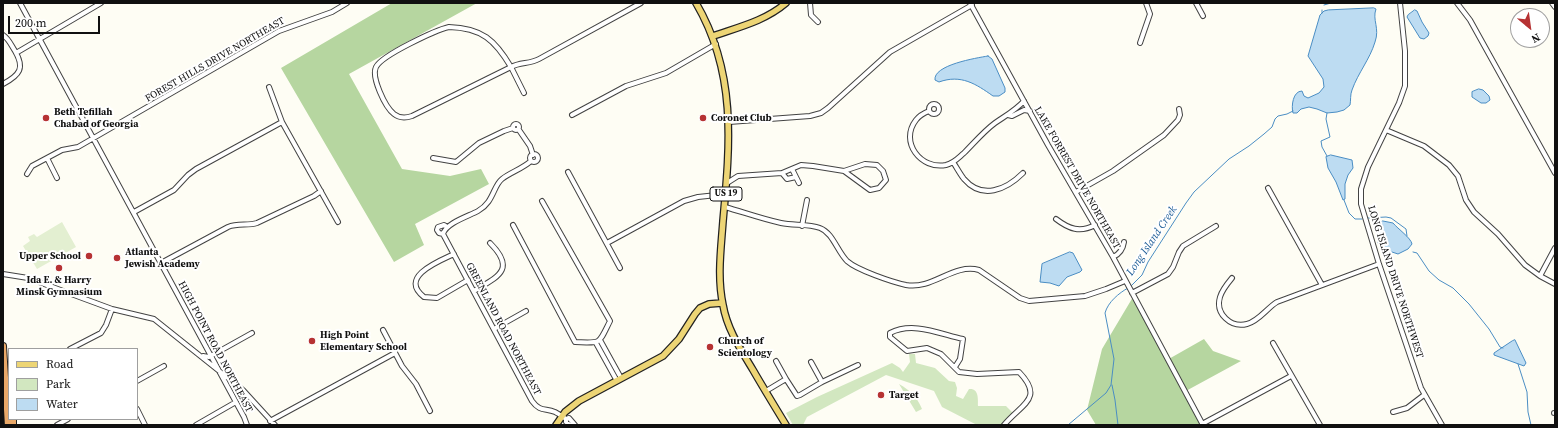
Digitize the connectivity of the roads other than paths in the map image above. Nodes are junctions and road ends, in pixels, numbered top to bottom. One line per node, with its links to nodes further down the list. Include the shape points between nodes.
1 (20, 3): 19 (street, HIGH POINT ROAD NORTHEAST)
2 (101, 3): 19 (street)
3 (347, 3): 38 (street, FOREST HILLS DRIVE NORTHEAST, via 332,12 279,31)
4 (641, 3): 23 (street, via 539,59)
5 (696, 3): 18 (main road, US 19)
6 (786, 3): 18 (main road, via 762,19)
7 (810, 3): 16 (street, via 811,15)
8 (1146, 3): 20 (street, via 1150,10 1149,17)
9 (1196, 3): 15 (street)
10 (1400, 3): 37 (street, LONG ISLAND DRIVE NORTHWEST, via 1405,81 1402,98)
11 (1457, 3): 48 (street, via 1470,20)
12 (1552, 3): 14 (street)
13 (971, 4): 27 (street, LAKE FORREST DRIVE NORTHEAST); 36 (street, via 890,52 821,113)
14 (1555, 8)
15 (1203, 16)
16 (818, 22)
17 (3, 35): 22 (street)
18 (713, 36): 21 (main road, US 19)
19 (39, 39): 22 (street); 38 (street, HIGH POINT ROAD NORTHEAST)
20 (1140, 43)
21 (716, 44): 34 (street, via 666,72 626,86); 36 (main road, US 19, via 725,81)
22 (16, 53): 24 (street, via 20,61 18,72)
23 (511, 67): 23 (street, via 406,118 390,111 374,76 376,66 383,59 433,32 449,27 488,38 499,48); 26 (street)
24 (3, 84)
25 (270, 87): 35 (street)
26 (524, 93)
27 (1024, 101): 29 (street); 31 (street, LAKE FORREST DRIVE NORTHEAST)
28 (1179, 109): 57 (street, via 1178,120 1164,135)
29 (1013, 110): 32 (street); 33 (street)
30 (929, 111): 41 (street, via 916,120 911,130 910,137 916,155 927,163 939,166)
31 (1030, 111): 32 (street, via 1024,110); 57 (street, LAKE FORREST DRIVE NORTHEAST)
32 (1016, 114): 33 (street)
33 (1008, 115): 41 (street, via 995,123)
34 (572, 116)
35 (282, 122): 56 (street); 62 (street, via 196,169 174,190)
36 (729, 122): 45 (main road, US 19)
37 (1386, 130): 78 (street, LONG ISLAND DRIVE NORTHWEST, via 1368,167 1360,194 1363,215); 81 (street, via 1424,146 1449,165 1458,176 1466,200 1474,212 1498,234 1525,265)
38 (94, 138): 39 (street, FOREST HILLS DRIVE NORTHEAST, via 78,147 62,150); 62 (street, HIGH POINT ROAD NORTHEAST)
39 (47, 158): 49 (street, FOREST HILLS DRIVE NORTHEAST, via 32,166); 52 (street)
40 (433, 158): 67 (street, via 456,162 479,143 513,128 519,130 533,155 531,161 501,180 480,210)
41 (954, 162): 47 (street, via 965,179 985,190 1007,186)
42 (792, 169): 43 (street, via 813,166); 46 (street); 51 (street)
43 (844, 171): 43 (street, via 870,190 879,188 886,180 884,171 877,165 865,164)
44 (568, 172): 73 (street)
45 (727, 173): 50 (street); 53 (main road, US 19)
46 (782, 173): 50 (street); 51 (street, via 787,179)
47 (1023, 173)
48 (1555, 173)
49 (27, 174)
50 (738, 176): 53 (street)
51 (796, 177): 54 (street)
52 (57, 178)
53 (726, 182): 58 (main road, US 19)
54 (799, 183)
55 (1268, 188): 86 (street)
56 (321, 190): 64 (street); 77 (street, via 314,196 257,223 228,227)
57 (1076, 192): 66 (street, LAKE FORREST DRIVE NORTHEAST)
58 (726, 194): 61 (main road, US 19); 73 (street, via 684,201)
59 (807, 200): 68 (street)
60 (542, 201): 95 (street, via 610,321)
61 (725, 207): 68 (street, via 780,223); 89 (main road, US 19, via 720,274)
62 (134, 212): 77 (street, HIGH POINT ROAD NORTHEAST)
63 (1056, 219): 66 (street, via 1075,230)
64 (338, 222)
65 (513, 225): 95 (street, via 575,342)
66 (1095, 225): 76 (street, LAKE FORREST DRIVE NORTHEAST)
67 (447, 226): 70 (street); 70 (street, via 444,224 438,227 439,233)
68 (802, 226): 84 (street, via 815,226 824,230 842,256 855,266 906,285 926,284 972,268 979,270 1020,298 1033,301 1085,296)
69 (1216, 226): 88 (street, via 1182,246 1168,274)
70 (443, 234): 75 (street, GREENLAND ROAD NORTHEAST)
71 (1124, 242): 76 (street, via 1123,249)
72 (490, 243): 87 (street, via 502,260 502,270 497,277)
73 (607, 243): 79 (street)
74 (1555, 248): 81 (street)
75 (454, 254): 83 (street, GREENLAND ROAD NORTHEAST); 83 (street, via 420,272 416,283 417,290 424,297 437,298)
76 (1113, 257): 84 (street, LAKE FORREST DRIVE NORTHEAST)
77 (161, 263): 101 (street, HIGH POINT ROAD NORTHEAST)
78 (1379, 264): 86 (street); 116 (street, LONG ISLAND DRIVE NORTHWEST)
79 (620, 268)
80 (3, 274): 90 (street, via 17,275)
81 (1540, 276): 85 (street)
82 (1232, 278): 86 (street, via 1221,294 1219,306 1226,319 1239,325 1254,321 1277,302)
83 (468, 280): 87 (street, GREENLAND ROAD NORTHEAST)
84 (1126, 282): 88 (street, LAKE FORREST DRIVE NORTHEAST)
85 (1555, 284)
86 (1322, 285)
87 (474, 290): 92 (street, GREENLAND ROAD NORTHEAST)
88 (1130, 291): 124 (street, LAKE FORREST DRIVE NORTHEAST)
89 (722, 303): 112 (main road, via 700,308 663,356); 115 (main road, US 19, via 732,332)
90 (112, 309): 98 (street, via 101,332); 100 (street, via 154,318)
91 (526, 311): 92 (street)
92 (494, 329): 121 (street, GREENLAND ROAD NORTHEAST, via 534,403)
93 (382, 330): 99 (street)
94 (252, 333): 101 (street)
95 (598, 341): 112 (street)
96 (1273, 343): 109 (street)
97 (3, 346): 108 (highway)
98 (72, 348)
99 (395, 353): 119 (street); 123 (street)
100 (200, 355): 101 (street, via 209,358); 107 (street)
101 (212, 356): 107 (street, HIGH POINT ROAD NORTHEAST)
102 (776, 361): 110 (street)
103 (811, 362): 113 (street)
104 (858, 365): 113 (street)
105 (164, 366): 111 (street)
106 (955, 367): 106 (street, via 940,354 927,348 907,351 890,337 890,332 907,328 931,330 963,339 960,359); 135 (street, via 959,372 977,374 1019,372 1028,380 1031,395 1026,404 1013,414)
107 (220, 371): 117 (street, HIGH POINT ROAD NORTHEAST); 123 (street, via 250,396)
108 (5, 375): 114 (highway); 125 (highway)
109 (1291, 376): 124 (street); 136 (street)
110 (786, 379): 113 (street, via 797,396); 115 (street)
111 (138, 380)
112 (619, 380): 121 (main road, via 579,400 570,407)
113 (822, 382)
114 (8, 384)
115 (766, 391): 134 (main road, US 19)
116 (1424, 395): 120 (street, via 1407,408); 137 (street, LONG ISLAND DRIVE NORTHWEST)
117 (236, 402): 128 (street); 129 (street, HIGH POINT ROAD NORTHEAST)
118 (138, 409): 127 (street)
119 (430, 410)
120 (1392, 412)
121 (564, 418): 131 (main road); 132 (street); 133 (street, GREENLAND ROAD NORTHEAST, via 569,418)
122 (64, 420): 126 (street)
123 (270, 421): 130 (street)
124 (1203, 424)
125 (8, 425)
126 (56, 425)
127 (145, 425)
128 (196, 425)
129 (247, 425)
130 (275, 425)
131 (556, 425)
132 (570, 425)
133 (575, 425)
134 (786, 425)
135 (1005, 425)
136 (1320, 425)
137 (1442, 425)

